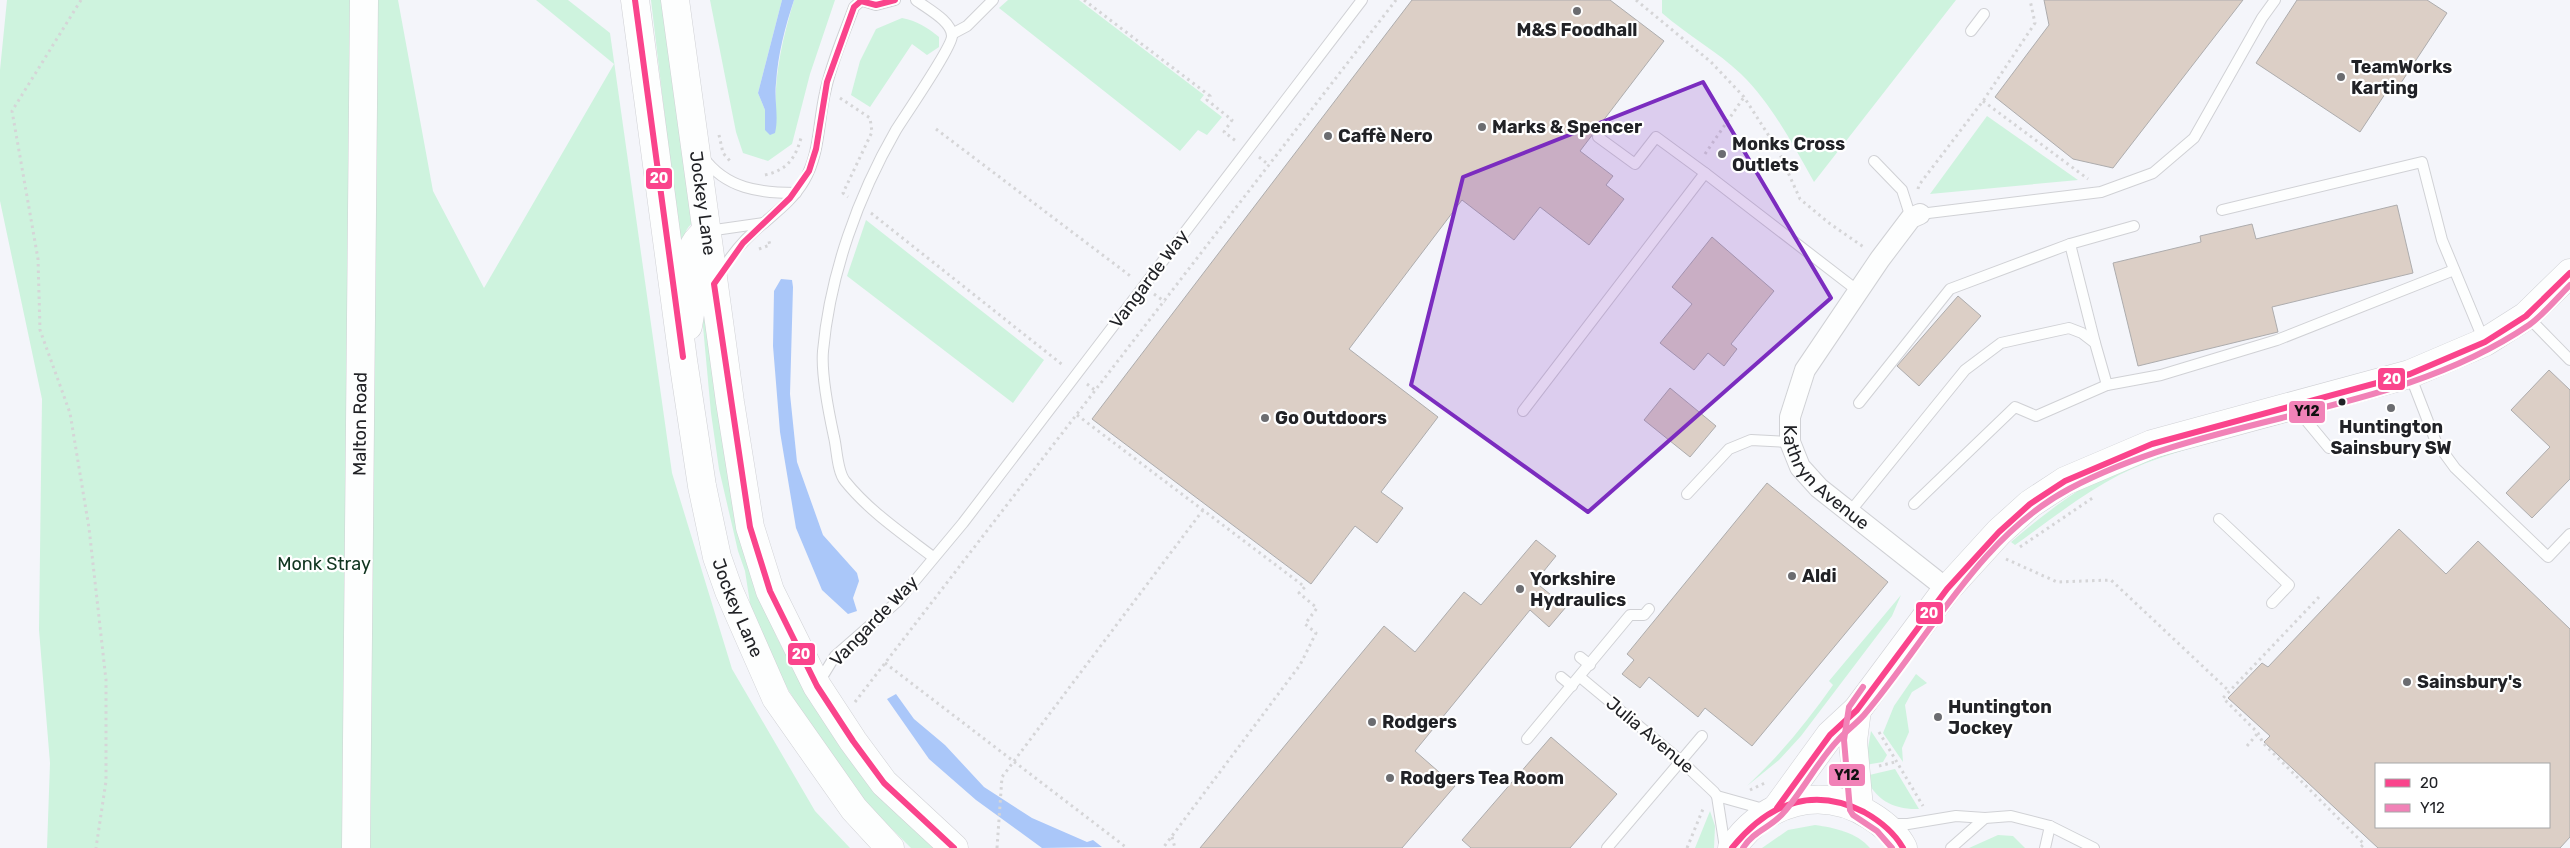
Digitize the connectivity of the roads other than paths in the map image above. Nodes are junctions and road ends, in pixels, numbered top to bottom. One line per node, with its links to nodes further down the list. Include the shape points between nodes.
1 (364, 0): 65 (street, Malton Road)
2 (635, 0): 31 (street, Jockey Lane)
3 (675, 0): 14 (street, Jockey Lane)
4 (860, 0): 5 (lane, via 876,5); 17 (lane, via 854,7 832,67 824,94 818,143)
5 (895, 0)
6 (916, 0): 12 (lane, via 948,25)
7 (993, 0): 12 (lane, via 967,26)
8 (1362, 0): 45 (lane, Vangarde Way)
9 (2275, 0): 19 (lane, via 2194,138 2153,173 2101,192)
10 (1984, 14): 11 (lane)
11 (1971, 31)
12 (952, 34): 45 (lane, via 950,46 895,132 860,205 842,253 831,296 823,353 830,419 843,479 876,512)
13 (1598, 137): 16 (lane, via 1635,164 1656,137)
14 (694, 144): 17 (lane, via 707,163 724,179 738,186 768,193); 22 (street, Jockey Lane)
15 (1874, 161): 19 (lane, via 1902,190)
16 (1705, 173): 27 (lane); 37 (lane)
17 (796, 193): 20 (lane)
18 (2222, 210): 24 (lane, via 2422,162 2442,240)
19 (1916, 216): 27 (street, Kathryn Avenue, via 1880,259)
20 (764, 223): 22 (lane); 26 (lane, via 734,252)
21 (2134, 226): 23 (lane)
22 (707, 231): 26 (street, Jockey Lane); 31 (street, via 692,246 690,256 693,288)
23 (2070, 244): 29 (lane); 35 (lane, via 1950,290)
24 (2454, 270): 30 (lane); 34 (lane, via 2278,340 2160,375)
25 (2570, 273): 28 (street)
26 (714, 284): 53 (street, Jockey Lane, via 750,527 770,591)
27 (1858, 292): 38 (street, Kathryn Avenue, via 1805,370 1790,417)
28 (2526, 316): 30 (street); 32 (lane)
29 (2095, 342): 34 (lane); 42 (lane, via 2068,328 2001,343 1965,370)
30 (2485, 342): 33 (street)
31 (683, 360): 66 (street, Jockey Lane, via 702,486 717,557 728,591 776,698 854,809)
32 (2570, 360)
33 (2410, 374): 36 (street); 44 (lane, via 2436,442 2455,468 2548,557)
34 (2107, 385): 41 (lane, via 2036,416 2015,407)
35 (1859, 403)
36 (2293, 405): 39 (lane); 46 (street, via 2152,444 2065,481 2030,504 1999,532)
37 (1523, 411)
38 (1790, 442): 40 (lane, via 1751,440 1729,449); 42 (street, Kathryn Avenue, via 1800,467)
39 (2329, 448)
40 (1687, 494)
41 (1914, 504)
42 (1849, 513): 46 (street, Kathryn Avenue)
43 (2219, 520): 47 (lane, via 2289,585)
44 (2570, 534)
45 (934, 557): 53 (lane, Vangarde Way, via 898,601 835,656)
46 (1948, 589): 55 (street)
47 (2272, 603)
48 (1649, 609): 50 (lane, via 1644,615 1630,615)
49 (1580, 658): 50 (lane)
50 (1590, 665): 52 (lane)
51 (1561, 678): 54 (lane)
52 (1580, 678): 54 (lane); 58 (lane, Julia Avenue)
53 (817, 686): 67 (street, Jockey Lane, via 884,783)
54 (1572, 686): 57 (lane)
55 (1857, 710): 60 (street, via 1853,741); 61 (street, via 1830,735)
56 (1702, 736): 58 (lane)
57 (1527, 739)
58 (1680, 760): 59 (lane, Julia Avenue); 68 (lane)
59 (1716, 794): 61 (lane, Julia Avenue); 69 (lane)
60 (1859, 808): 61 (street, via 1818,799 1797,801); 63 (street)
61 (1774, 809): 70 (street, via 1744,830)
62 (1985, 818): 63 (lane, via 1956,816 1908,824); 64 (lane, via 2011,816); 72 (lane)
63 (1884, 824): 71 (street)
64 (2050, 826): 73 (lane); 74 (lane)
65 (356, 848)
66 (890, 848)
67 (954, 848)
68 (1607, 848)
69 (1725, 848)
70 (1732, 848)
71 (1903, 848)
72 (1951, 848)
73 (2045, 848)
74 (2094, 848)

